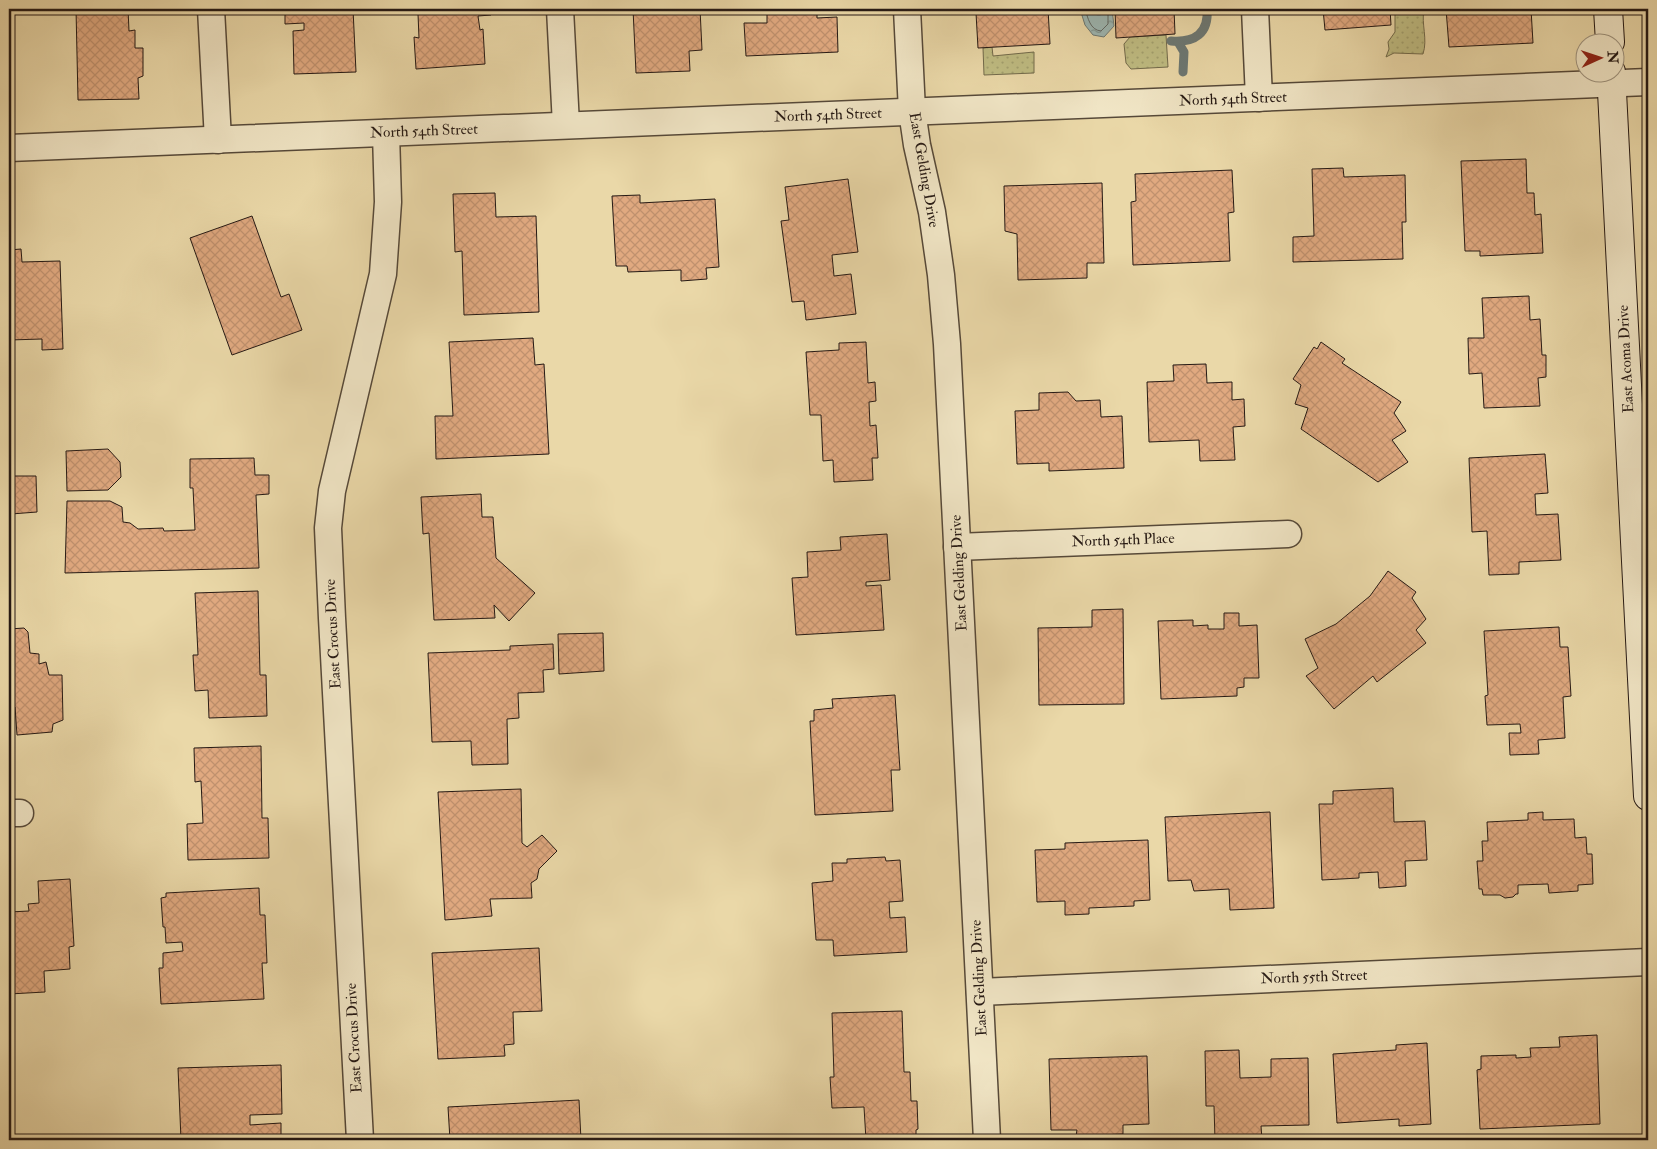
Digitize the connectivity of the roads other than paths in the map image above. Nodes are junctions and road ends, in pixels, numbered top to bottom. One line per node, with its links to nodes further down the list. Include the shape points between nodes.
1 (211, 9): 15 (street)
2 (560, 9): 13 (street)
3 (907, 9): 12 (street, East Gelding Drive)
4 (1255, 9): 11 (street)
5 (1608, 9): 6 (street)
6 (1609, 32)
7 (1624, 79): 10 (street, North 54th Street)
8 (1574, 80): 11 (street, North 54th Street)
9 (1611, 82): 19 (street, East Acoma Drive)
10 (1648, 82)
11 (1259, 98): 12 (street, North 54th Street)
12 (912, 111): 13 (street, North 54th Street); 18 (street, East Gelding Drive, via 941,275)
13 (566, 126): 14 (street, North 54th Street)
14 (386, 133): 15 (street, North 54th Street); 22 (street, East Crocus Drive, via 388,202 383,274 332,491 328,528)
15 (218, 140): 16 (street, North 54th Street)
16 (9, 148)
17 (1288, 534): 18 (street, North 54th Place)
18 (957, 547): 21 (street, East Gelding Drive)
19 (1648, 796)
20 (1648, 962): 21 (street, North 55th Street)
21 (980, 992): 23 (street, East Gelding Drive)
22 (360, 1140)
23 (987, 1140)

